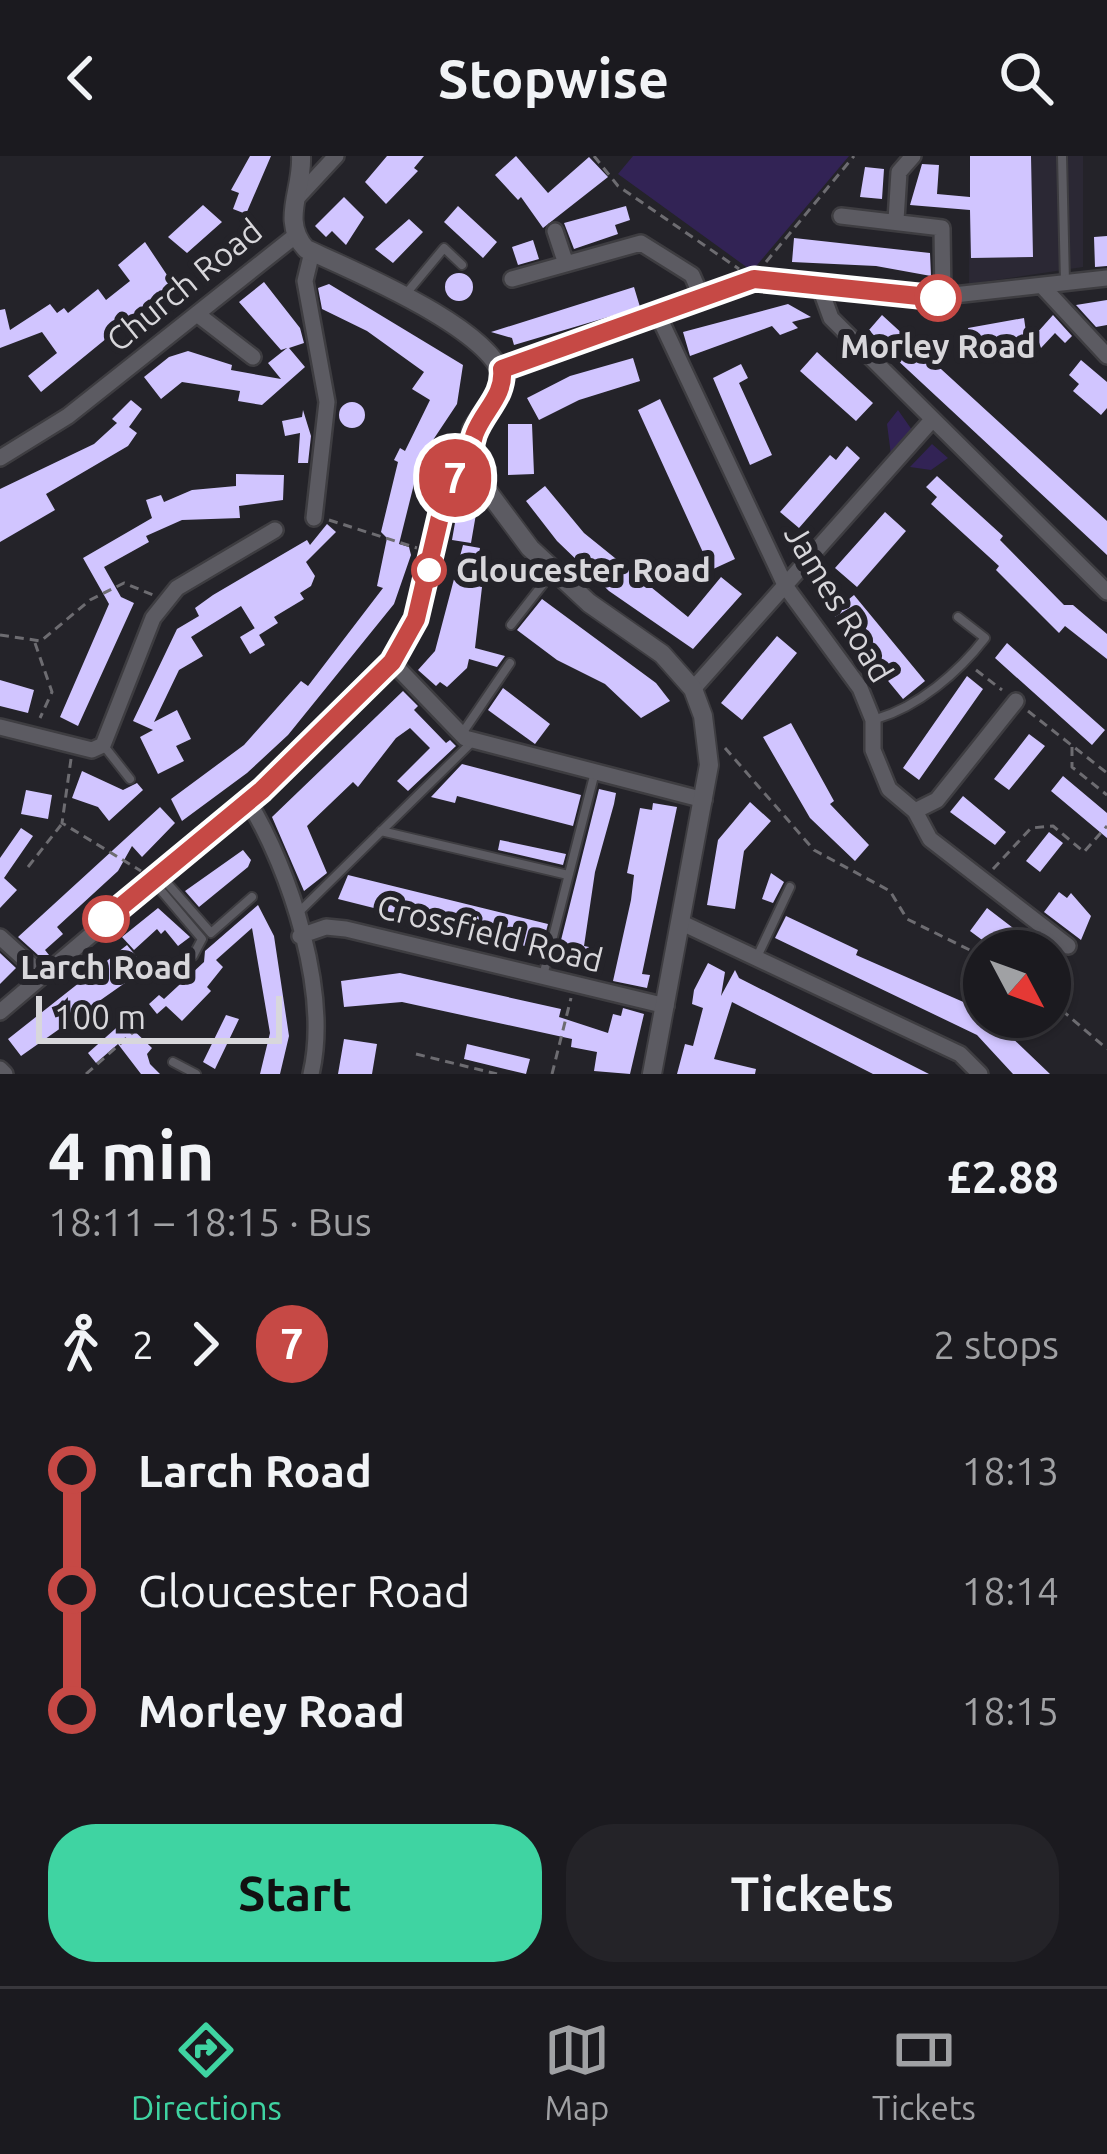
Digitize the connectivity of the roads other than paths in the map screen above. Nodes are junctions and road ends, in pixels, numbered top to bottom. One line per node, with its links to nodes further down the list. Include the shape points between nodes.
1 (302, 156): 5 (street, Church Road)
2 (336, 156): 5 (street)
3 (913, 156): 7 (street, via 899,172)
4 (1062, 156): 15 (lane)
5 (298, 197): 9 (street, Church Road)
6 (841, 216): 7 (street)
7 (896, 220): 20 (street, via 942,228)
8 (555, 231): 11 (street)
9 (295, 236): 10 (street); 21 (street, Church Road)
10 (313, 252): 18 (street); 29 (street, via 305,281 327,402)
11 (566, 264): 14 (street); 19 (street, via 641,242 692,275)
12 (462, 265): 18 (lane, via 444,248)
13 (1107, 278): 15 (street)
14 (512, 279)
15 (1065, 284): 16 (street)
16 (1043, 286): 20 (street); 23 (street)
17 (820, 288): 19 (street, via 754,279); 20 (street); 26 (street, via 830,318)
18 (404, 296): 25 (street)
19 (702, 298): 22 (street)
20 (943, 298)
21 (197, 314): 24 (street); 27 (street, Church Road)
22 (658, 315): 25 (street); 32 (street, James Road)
23 (1107, 356)
24 (253, 357)
25 (502, 369): 28 (street, via 499,392 472,429)
26 (931, 421): 32 (street); 33 (street)
27 (0, 458)
28 (472, 466): 31 (street); 36 (street, via 446,491 416,619)
29 (314, 518)
30 (275, 530): 43 (street, via 165,601)
31 (554, 570): 35 (lane); 38 (street)
32 (787, 587): 38 (street); 40 (street, James Road, via 847,667)
33 (1107, 592)
34 (958, 617): 40 (lane, via 985,638 901,712)
35 (511, 626)
36 (392, 662): 42 (street); 47 (street)
37 (510, 663): 42 (lane)
38 (693, 689): 46 (street, via 707,740)
39 (1016, 701): 48 (street, via 937,800)
40 (873, 720): 48 (street, James Road, via 873,750 890,789)
41 (0, 727): 43 (street)
42 (467, 738): 44 (street); 49 (lane)
43 (103, 745): 45 (lane)
44 (595, 772): 46 (street); 50 (lane)
45 (130, 779)
46 (704, 800): 55 (street)
47 (248, 801): 51 (street); 54 (street)
48 (915, 811): 56 (street, James Road, via 930,839)
49 (381, 831): 50 (lane); 54 (lane)
50 (568, 875): 62 (lane)
51 (154, 878): 53 (lane, via 211,933); 59 (lane, via 202,939); 61 (street)
52 (790, 887): 60 (lane)
53 (252, 898)
54 (294, 916): 57 (street)
55 (682, 923): 60 (street); 63 (street)
56 (1047, 930)
57 (300, 936): 62 (street, Crossfield Road, via 346,929); 67 (street, via 319,1012)
58 (0, 937): 61 (street)
59 (193, 956)
60 (756, 958): 69 (street, via 960,1054)
61 (42, 974): 64 (street)
62 (543, 977): 63 (street, Crossfield Road)
63 (666, 1006): 68 (street)
64 (0, 1012)
65 (173, 1062): 66 (lane)
66 (196, 1074)
67 (311, 1074)
68 (652, 1074)
69 (980, 1074)

